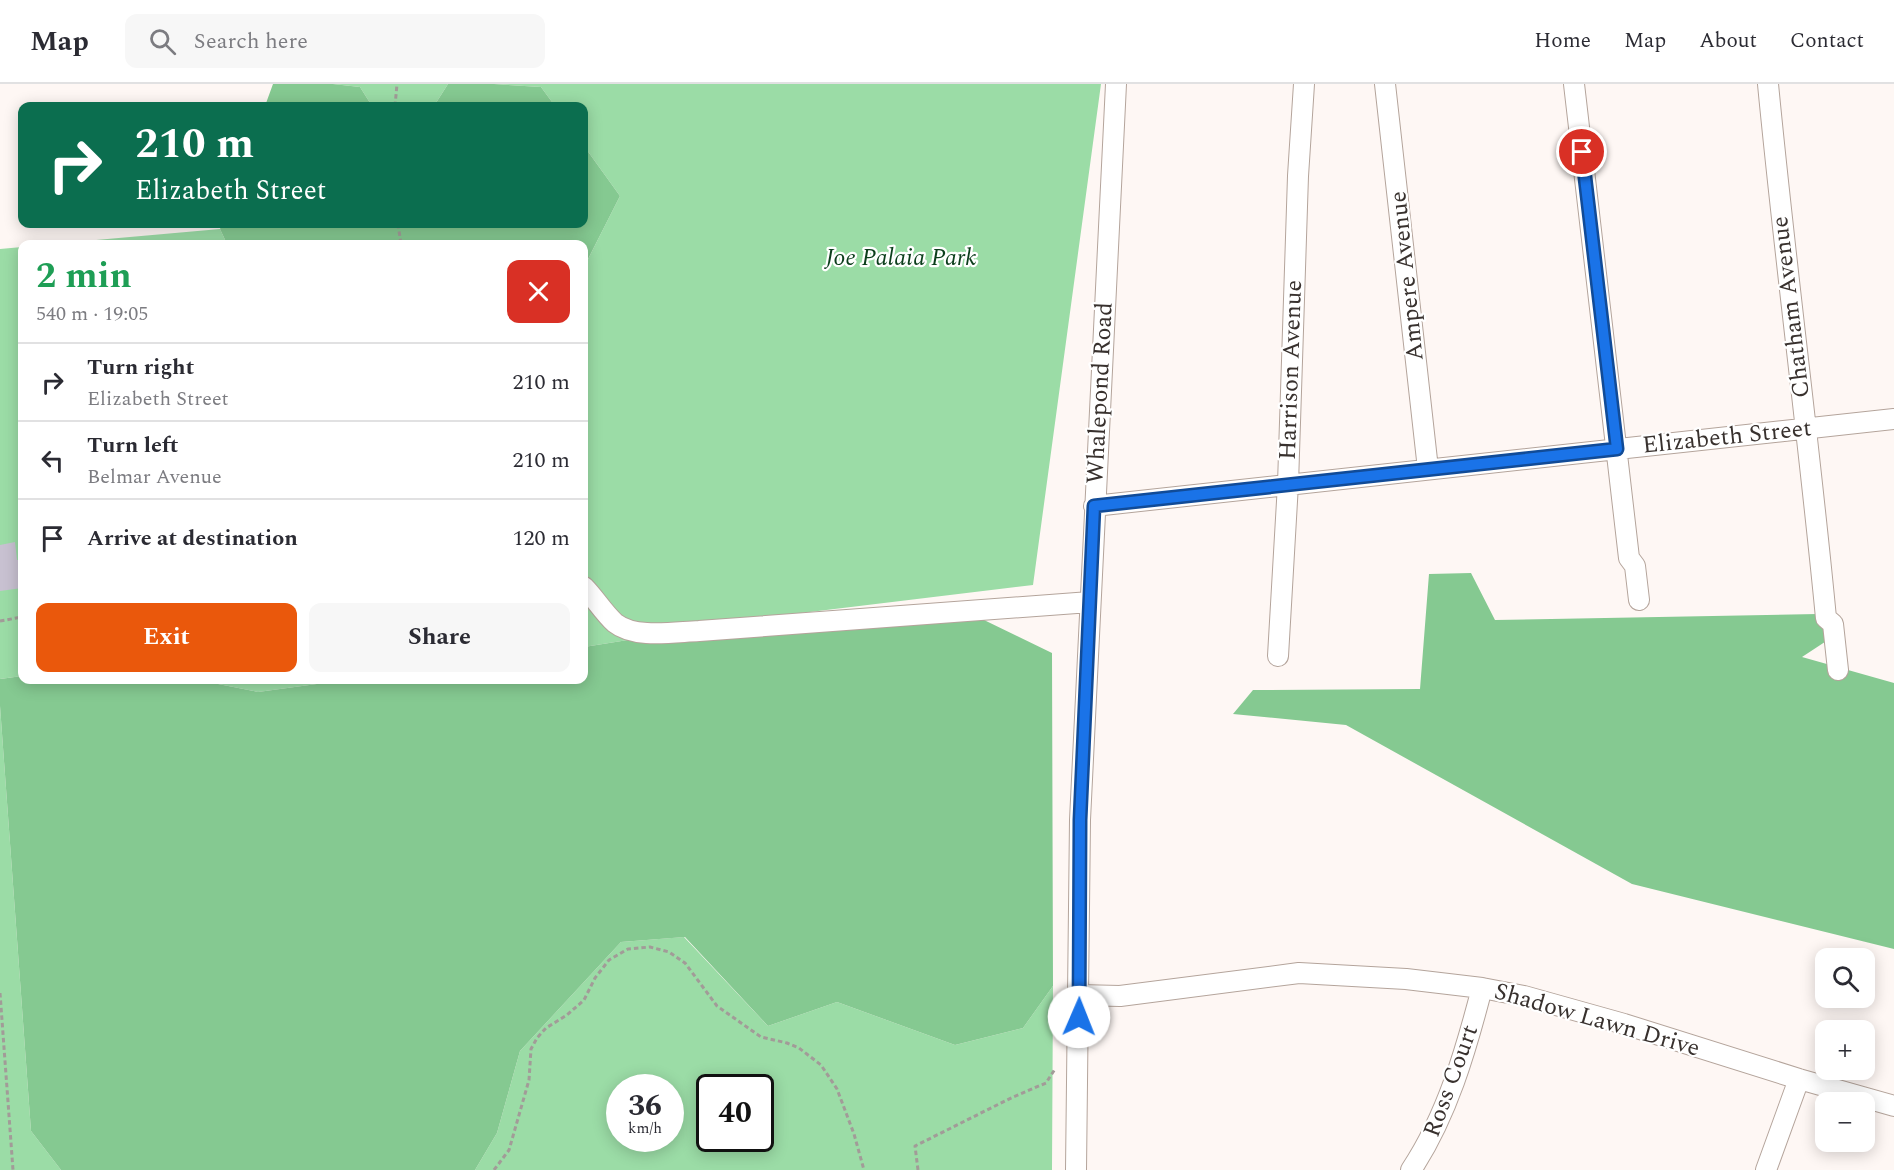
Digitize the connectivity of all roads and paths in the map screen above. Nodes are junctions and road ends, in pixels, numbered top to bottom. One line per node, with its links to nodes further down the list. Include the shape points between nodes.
1 (398, 84): 7 (path)
2 (1116, 84): 13 (street, Whalepond Road)
3 (1304, 84): 12 (street, Harrison Avenue)
4 (1385, 84): 11 (street, Ampere Avenue)
5 (1574, 84): 10 (street)
6 (1768, 84): 9 (street, Chatham Avenue)
7 (396, 102)
8 (1894, 419): 9 (street, Elizabeth Street)
9 (1805, 429): 10 (street, Elizabeth Street); 20 (street, Chatham Avenue, via 1826,618 1833,624)
10 (1617, 449): 11 (street, Elizabeth Street); 15 (street, via 1629,558 1635,566)
11 (1428, 469): 12 (street, Elizabeth Street)
12 (1288, 484): 13 (street, Elizabeth Street); 19 (street, Harrison Avenue)
13 (1094, 506): 16 (street, Whalepond Road)
14 (588, 591): 16 (street, via 617,624 640,633)
15 (1639, 600)
16 (1090, 602): 23 (street, Whalepond Road, via 1080,820)
17 (18, 618): 18 (path)
18 (0, 621)
19 (1278, 656)
20 (1838, 670)
21 (1482, 988): 23 (street, Shadow Lawn Drive, via 1299,973 1120,996); 25 (street, Shadow Lawn Drive, via 1624,1024); 32 (street, Ross Court, via 1471,1032 1444,1106 1433,1134)
22 (0, 993): 27 (path)
23 (1079, 996): 31 (street, Whalepond Road)
24 (1055, 1069): 30 (path, via 1046,1083 915,1146)
25 (1799, 1079): 26 (street, Shadow Lawn Drive); 33 (street)
26 (1894, 1106)
27 (13, 1170)
28 (494, 1170): 29 (path, via 509,1150 529,1080 531,1049 537,1038 584,1000 609,960 628,949 650,947 669,952 685,963 717,1006 761,1037 800,1048 821,1065 837,1089)
29 (864, 1170)
30 (918, 1170)
31 (1076, 1170)
32 (1411, 1170)
33 (1766, 1170)

